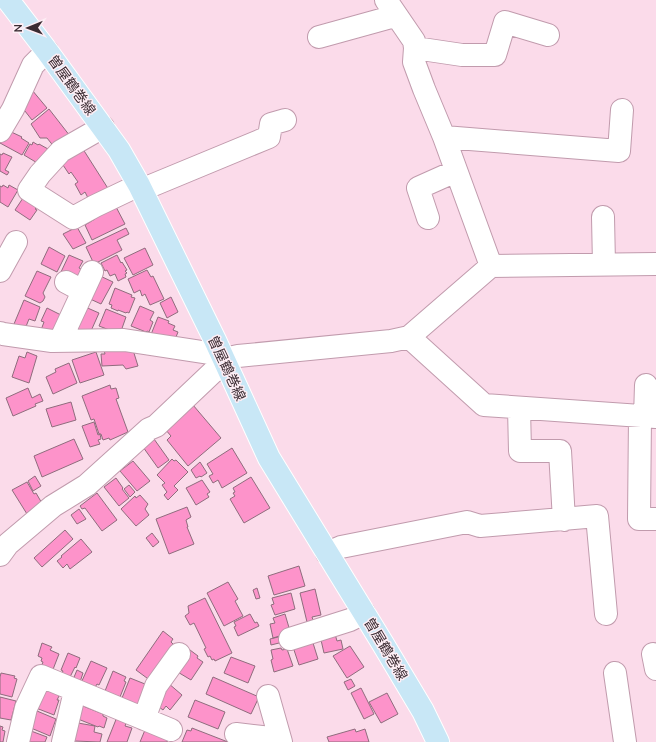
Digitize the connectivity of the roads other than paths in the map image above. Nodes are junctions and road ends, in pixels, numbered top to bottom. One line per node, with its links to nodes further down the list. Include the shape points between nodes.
1 (8, 0): 6 (main road, 曽屋鶴巻線)
2 (390, 8): 4 (street); 5 (street, via 414,41)
3 (548, 35): 5 (street, via 505,22 495,55 462,55)
4 (319, 37)
5 (415, 48): 11 (street, via 414,62)
6 (47, 51): 9 (main road, 曽屋鶴巻線); 10 (street, via 33,65 14,109)
7 (622, 110): 11 (street, via 619,151)
8 (285, 120): 13 (street, via 272,124 269,137)
9 (103, 127): 13 (main road, 曽屋鶴巻線); 13 (street, via 61,151 29,190 74,218)
10 (0, 131)
11 (444, 137): 12 (street)
12 (456, 171): 15 (street, via 418,188); 19 (street)
13 (140, 188): 25 (main road, 曽屋鶴巻線)
14 (603, 217): 17 (street)
15 (428, 218)
16 (16, 242): 20 (street)
17 (604, 264): 18 (street); 19 (street)
18 (656, 264)
19 (491, 266): 23 (street)
20 (7, 271)
21 (80, 282): 24 (street)
22 (0, 333): 24 (street)
23 (409, 337): 25 (street); 27 (street, via 484,405)
24 (60, 341): 25 (street, via 124,340)
25 (224, 359): 31 (main road, 曽屋鶴巻線, via 269,458); 32 (street, via 156,426 149,429 87,485 53,506 8,544)
26 (646, 385): 28 (street)
27 (519, 408): 28 (street); 30 (street, via 520,451 560,451)
28 (647, 417): 29 (street, via 639,519)
29 (656, 519)
30 (564, 520): 31 (street, via 480,526 467,522 340,547); 34 (street, via 597,516)
31 (327, 553): 33 (main road, 曽屋鶴巻線)
32 (0, 555)
33 (364, 613): 35 (street, via 350,620); 46 (main road, 曽屋鶴巻線, via 423,711)
34 (606, 614)
35 (299, 631)
36 (179, 654): 40 (street, via 156,686)
37 (615, 673): 47 (street, via 609,699)
38 (75, 692): 40 (street); 44 (street, via 41,676 26,708); 45 (street)
39 (268, 696): 43 (street)
40 (144, 719): 41 (street)
41 (171, 730)
42 (236, 734): 43 (street)
43 (280, 741)
44 (18, 742)
45 (63, 742)
46 (438, 742)
47 (625, 742)

